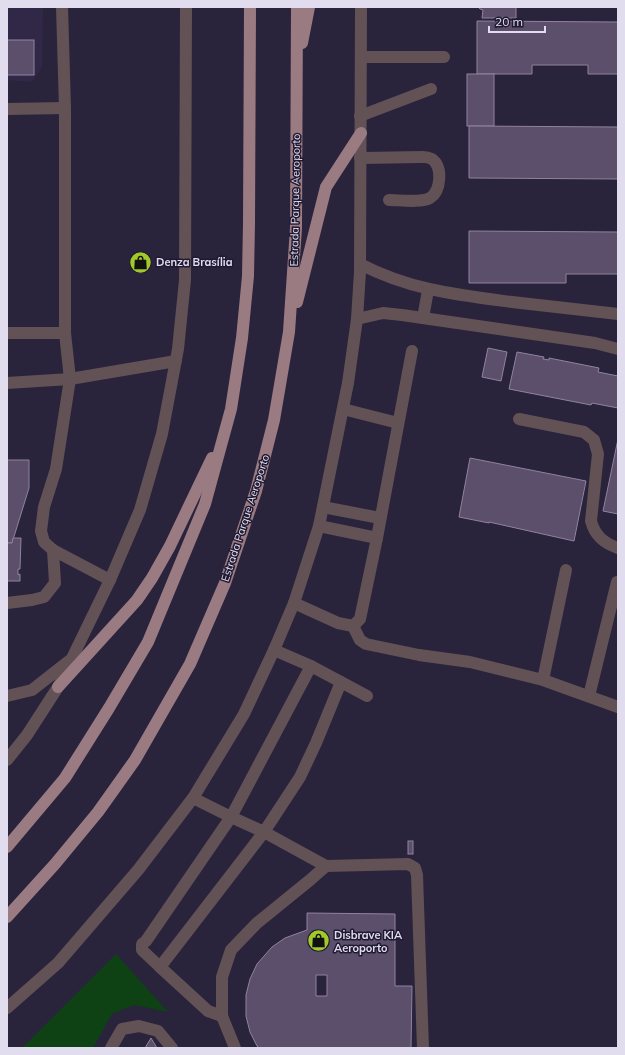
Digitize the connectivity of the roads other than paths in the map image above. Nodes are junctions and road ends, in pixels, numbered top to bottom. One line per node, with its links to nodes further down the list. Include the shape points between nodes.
1 (62, 7): 11 (street)
2 (186, 7): 27 (street, via 185,280)
3 (250, 7): 33 (main road, via 248,276 242,338)
4 (297, 7): 9 (main road, Estrada Parque Aeroporto)
5 (309, 7): 9 (main road)
6 (361, 7): 7 (street)
7 (361, 57): 8 (street); 13 (street)
8 (444, 57)
9 (296, 71): 22 (main road, Estrada Parque Aeroporto, via 296,228)
10 (431, 89): 13 (street)
11 (65, 108): 12 (street); 24 (street)
12 (7, 109)
13 (360, 116): 14 (street)
14 (360, 133): 15 (street); 22 (main road, via 326,187)
15 (360, 158): 16 (street, via 423,157 431,158 436,164 439,182 430,198); 17 (street)
16 (389, 200)
17 (360, 264): 18 (street, via 380,274); 21 (street)
18 (428, 290): 19 (street); 20 (street)
19 (618, 314)
20 (423, 318): 21 (street, via 383,313); 25 (street, via 595,343)
21 (358, 319): 30 (street)
22 (289, 332): 62 (main road, Estrada Parque Aeroporto, via 274,420 256,491 224,583 190,664 135,760 98,812 56,864)
23 (7, 333): 24 (street)
24 (65, 333): 28 (street)
25 (618, 349)
26 (412, 351): 32 (street)
27 (176, 361): 28 (street); 41 (street, via 162,434 140,510)
28 (70, 379): 29 (street); 39 (street, via 56,470 44,507 41,531 44,542)
29 (7, 383)
30 (343, 409): 32 (street); 34 (street)
31 (519, 419): 38 (street, via 584,432 594,440 598,454 591,521 601,539)
32 (398, 423): 35 (street)
33 (226, 430): 51 (main road, via 152,578 132,606); 60 (main road, via 205,504 148,642 65,778)
34 (323, 507): 35 (street); 36 (street)
35 (380, 518): 37 (street)
36 (319, 526): 37 (street); 43 (street)
37 (377, 538): 45 (street, via 360,619)
38 (618, 548)
39 (53, 550): 41 (street); 44 (street, via 55,583 44,597)
40 (566, 570): 49 (street)
41 (110, 580): 47 (street)
42 (617, 582): 54 (street)
43 (294, 602): 45 (street, via 338,623); 46 (street)
44 (7, 603)
45 (353, 626): 49 (street, via 360,640 366,644 470,662)
46 (274, 650): 48 (street); 57 (street, via 244,714)
47 (73, 657): 51 (street); 52 (street, via 32,690)
48 (311, 666): 50 (street); 58 (street)
49 (543, 680): 54 (street)
50 (341, 682): 53 (street); 59 (street, via 300,777)
51 (58, 687): 56 (street, via 27,735)
52 (7, 696)
53 (367, 696)
54 (589, 696): 55 (street)
55 (618, 707)
56 (7, 760)
57 (193, 798): 58 (street); 64 (street, via 138,870 58,963)
58 (231, 816): 59 (street); 63 (street, via 142,944 142,950)
59 (264, 832): 61 (street); 63 (street)
60 (7, 847)
61 (326, 866): 65 (street, via 257,923 231,950 222,976); 69 (street, via 408,864 414,868 417,876)
62 (7, 917)
63 (160, 967): 65 (street, via 208,1011)
64 (7, 1008)
65 (222, 1016): 68 (street)
66 (111, 1048): 67 (street, via 122,1030 139,1026 158,1030)
67 (172, 1048)
68 (235, 1048)
69 (423, 1048)

